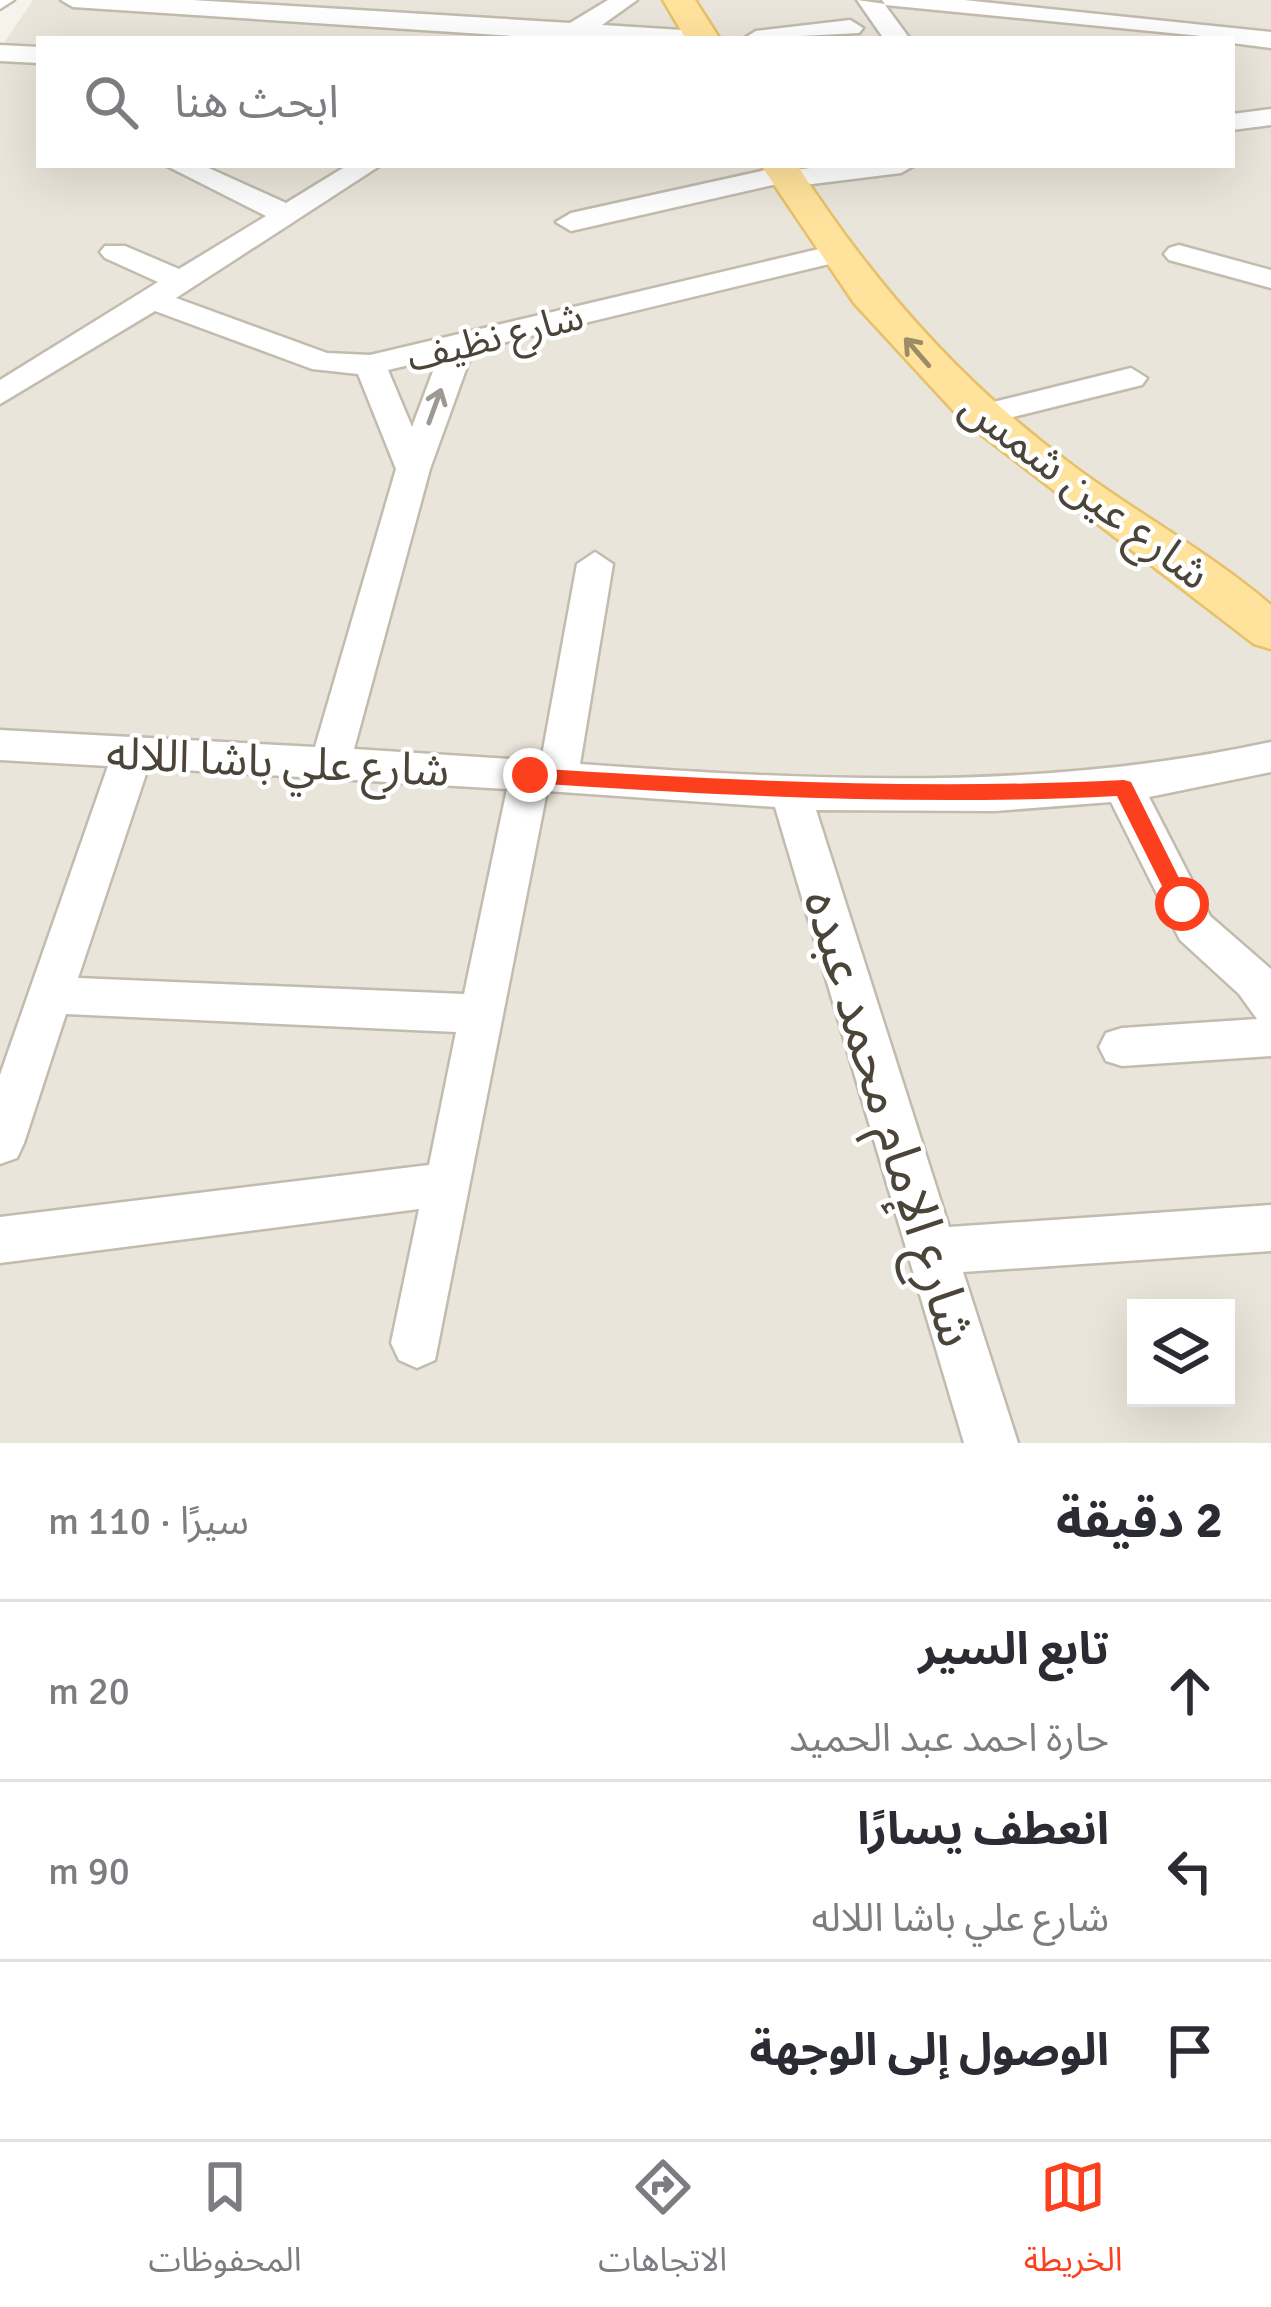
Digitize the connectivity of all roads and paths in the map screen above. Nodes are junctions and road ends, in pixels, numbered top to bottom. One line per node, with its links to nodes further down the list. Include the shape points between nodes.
1 (73, 0): 8 (street)
2 (625, 0): 12 (street)
3 (679, 0): 14 (main road)
4 (869, 0): 16 (street)
5 (894, 0): 9 (street)
6 (1040, 0): 9 (street, via 1066,6)
7 (1198, 0): 11 (street)
8 (348, 8): 12 (street)
9 (1067, 18): 11 (street)
10 (850, 28): 15 (street)
11 (1202, 32): 17 (street)
12 (569, 35): 13 (street)
13 (602, 36)
14 (698, 36)
15 (782, 36)
16 (895, 36)
17 (1271, 40)
18 (0, 53): 19 (street)
19 (36, 56)
20 (1271, 117): 21 (street)
21 (1235, 122)
22 (186, 168): 26 (street)
23 (362, 168): 26 (street)
24 (857, 168): 25 (street)
25 (784, 173): 27 (street); 29 (main road, شارع عين شمس)
26 (288, 215): 32 (street)
27 (571, 222)
28 (115, 252): 32 (street)
29 (840, 253): 34 (street, شارع نظيف); 38 (main road, شارع عين شمس, one-way to 29, via 911,346)
30 (1179, 254): 31 (street)
31 (1271, 279)
32 (183, 282): 33 (street)
33 (154, 300): 35 (street, شارع نظيف, via 323,362); 37 (street)
34 (459, 344): 35 (street, شارع نظيف); 39 (street, one-way to 34)
35 (370, 365): 39 (street)
36 (1131, 378): 38 (street)
37 (0, 394)
38 (981, 415): 41 (main road, شارع عين شمس)
39 (413, 469): 45 (street)
40 (595, 564): 46 (street)
41 (1270, 627)
42 (0, 745): 43 (street, شارع علي باشا اللاله)
43 (133, 752): 45 (street, شارع علي باشا اللاله); 49 (street)
44 (1271, 758): 47 (street, شارع علي باشا اللاله)
45 (330, 764): 46 (street, شارع علي باشا اللاله)
46 (544, 776): 48 (street, شارع علي باشا اللاله); 51 (street)
47 (1124, 788): 48 (street, شارع علي باشا اللاله); 50 (street, via 1195,928)
48 (791, 793): 59 (street, شارع الإمام محمد عبده)
49 (51, 995): 51 (street); 54 (street)
50 (1271, 1005)
51 (480, 1014): 56 (street)
52 (1271, 1037): 53 (street)
53 (1122, 1046)
54 (14, 1053): 55 (street)
55 (0, 1143)
56 (448, 1184): 58 (street); 60 (street)
57 (1271, 1228): 59 (street)
58 (0, 1240)
59 (933, 1251): 61 (street, شارع الإمام محمد عبده)
60 (417, 1343)
61 (991, 1443)

